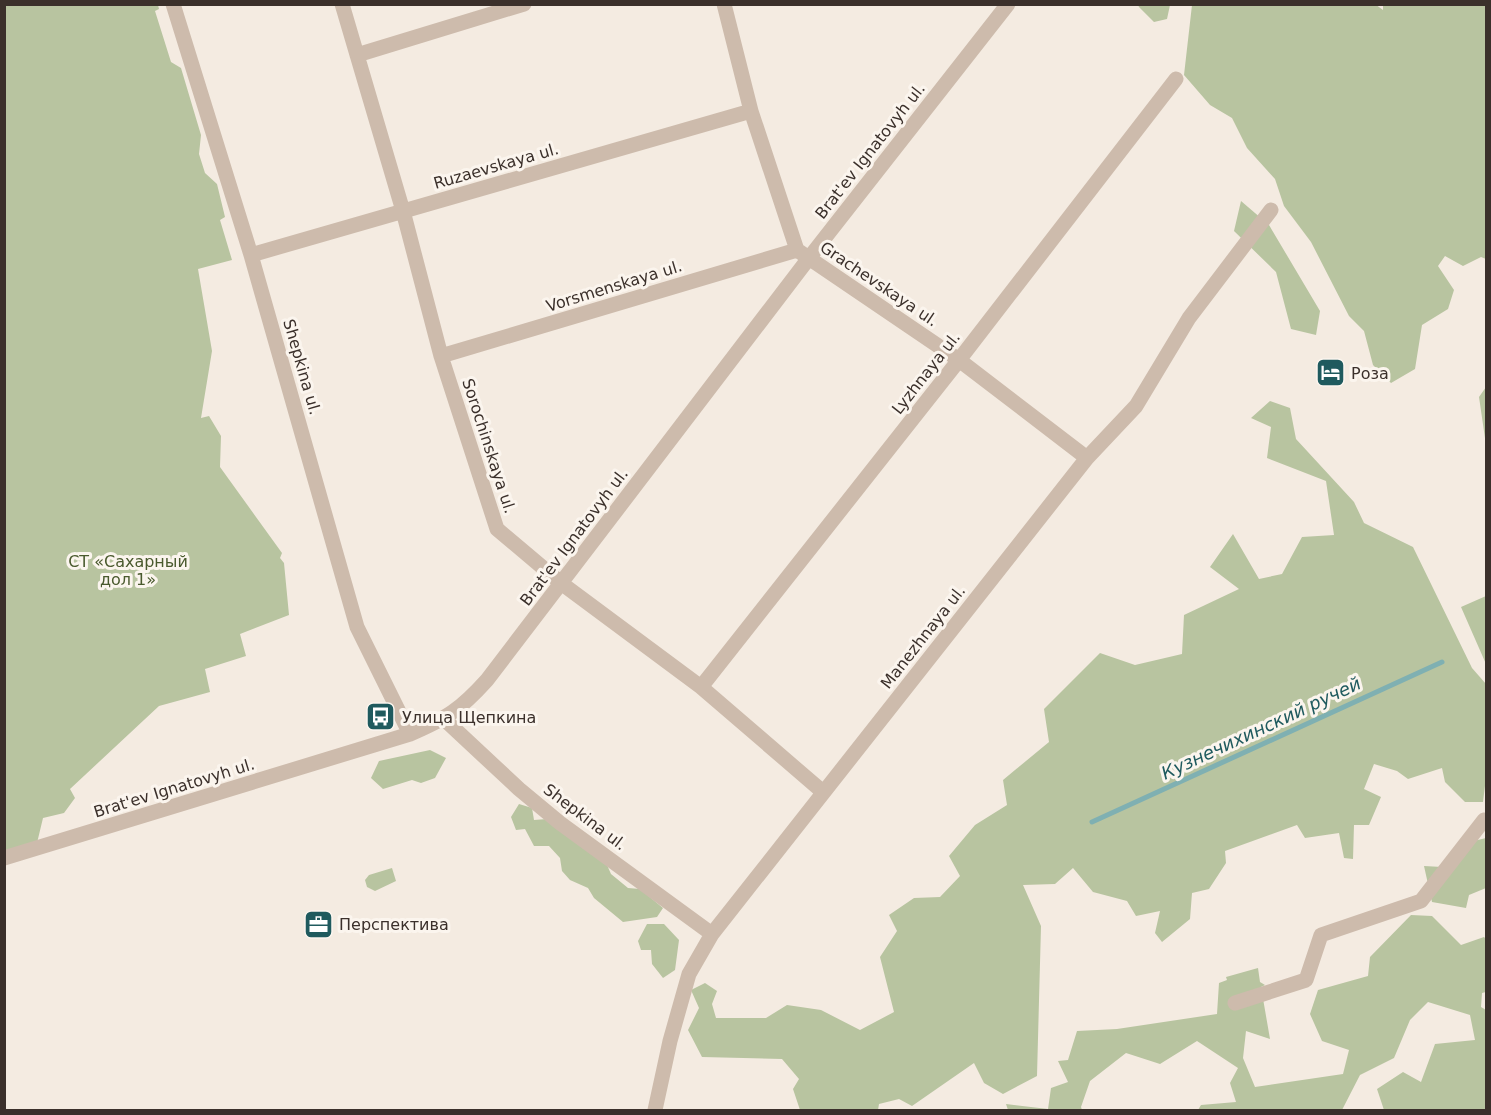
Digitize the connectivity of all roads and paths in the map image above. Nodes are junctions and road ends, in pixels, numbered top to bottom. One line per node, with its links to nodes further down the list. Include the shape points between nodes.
1 (173, 4): 12 (street, Shepkina ul.)
2 (342, 4): 6 (street, Sorochinskaya ul.)
3 (525, 4): 6 (street)
4 (724, 4): 8 (street, Grachevskaya ul.)
5 (1008, 4): 11 (street, Brat'ev Ignatovyh ul.)
6 (357, 56): 10 (street, Sorochinskaya ul.)
7 (1176, 79): 14 (street, Lyzhnaya ul.)
8 (750, 111): 10 (street, Ruzaevskaya ul.); 11 (street, Grachevskaya ul.)
9 (1270, 210): 15 (street, Manezhnaya ul., via 1189,318 1136,406)
10 (403, 211): 12 (street, Ruzaevskaya ul.); 13 (street, Sorochinskaya ul.)
11 (803, 254): 13 (street, Vorsmenskaya ul.); 14 (street, Grachevskaya ul.); 16 (street, Brat'ev Ignatovyh ul.)
12 (251, 255): 19 (street, Shepkina ul., via 357,627)
13 (441, 356): 16 (street, Sorochinskaya ul., via 497,529)
14 (959, 360): 15 (street, Grachevskaya ul.); 17 (street, Lyzhnaya ul.)
15 (1087, 458): 20 (street, Manezhnaya ul.)
16 (561, 583): 17 (street, Sorochinskaya ul.); 18 (street, Brat'ev Ignatovyh ul., via 487,680)
17 (701, 687): 20 (street, Sorochinskaya ul.)
18 (444, 719): 19 (street, Brat'ev Ignatovyh ul.); 23 (street, Shepkina ul., via 560,823)
19 (410, 734): 22 (street, Brat'ev Ignatovyh ul.)
20 (823, 792): 23 (street, Manezhnaya ul.)
21 (1486, 822): 24 (street, via 1421,901 1321,935 1306,980)
22 (4, 858)
23 (712, 934): 25 (street, Manezhnaya ul., via 689,974)
24 (1235, 1003)
25 (655, 1110)

